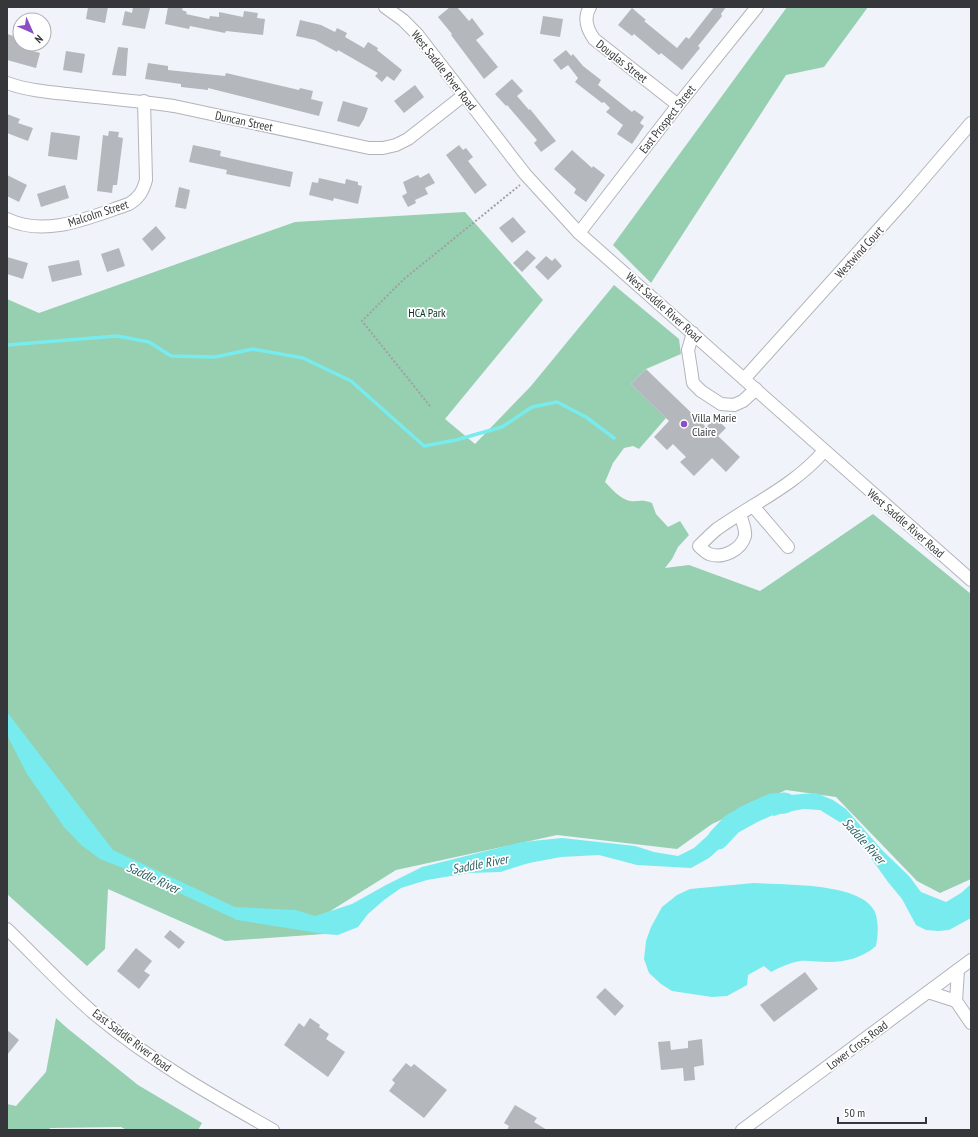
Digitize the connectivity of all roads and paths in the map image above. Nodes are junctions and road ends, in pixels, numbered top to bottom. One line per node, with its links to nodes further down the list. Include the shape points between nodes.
1 (386, 7): 5 (street, West Saddle River Road, via 417,34)
2 (590, 7): 7 (street, Douglas Street, via 586,12 586,22 594,39)
3 (757, 7): 7 (street, East Prospect Street)
4 (7, 83): 6 (street, Duncan Street, via 38,91)
5 (464, 95): 6 (street, Duncan Street, via 408,139 383,148 362,147); 9 (street, West Saddle River Road)
6 (144, 101): 10 (street, Malcolm Street, via 146,180 137,199 129,204 57,226 40,227)
7 (678, 105): 11 (street, East Prospect Street)
8 (971, 123): 13 (street, Westwind Court, via 912,193)
9 (528, 178): 11 (street, West Saddle River Road); 15 (path, via 404,279 362,321)
10 (7, 219)
11 (579, 233): 12 (street, West Saddle River Road)
12 (692, 333): 13 (street, West Saddle River Road); 14 (street, via 688,350 693,383 701,391 720,404 734,405 743,401)
13 (744, 379): 14 (street, West Saddle River Road)
14 (756, 389): 16 (street, West Saddle River Road)
15 (430, 406)
16 (824, 451): 17 (street, via 796,478); 20 (street, West Saddle River Road)
17 (753, 506): 18 (street); 19 (street)
18 (740, 514)
19 (788, 547)
20 (971, 580)
21 (7, 929): 27 (street, East Saddle River Road, via 64,987 132,1043 205,1092)
22 (971, 960): 23 (street, Lower Cross Road)
23 (958, 970): 24 (street, Lower Cross Road); 25 (street)
24 (928, 992): 25 (street); 28 (street, Lower Cross Road)
25 (956, 1000): 26 (street)
26 (971, 1023)
27 (273, 1130)
28 (742, 1130)

